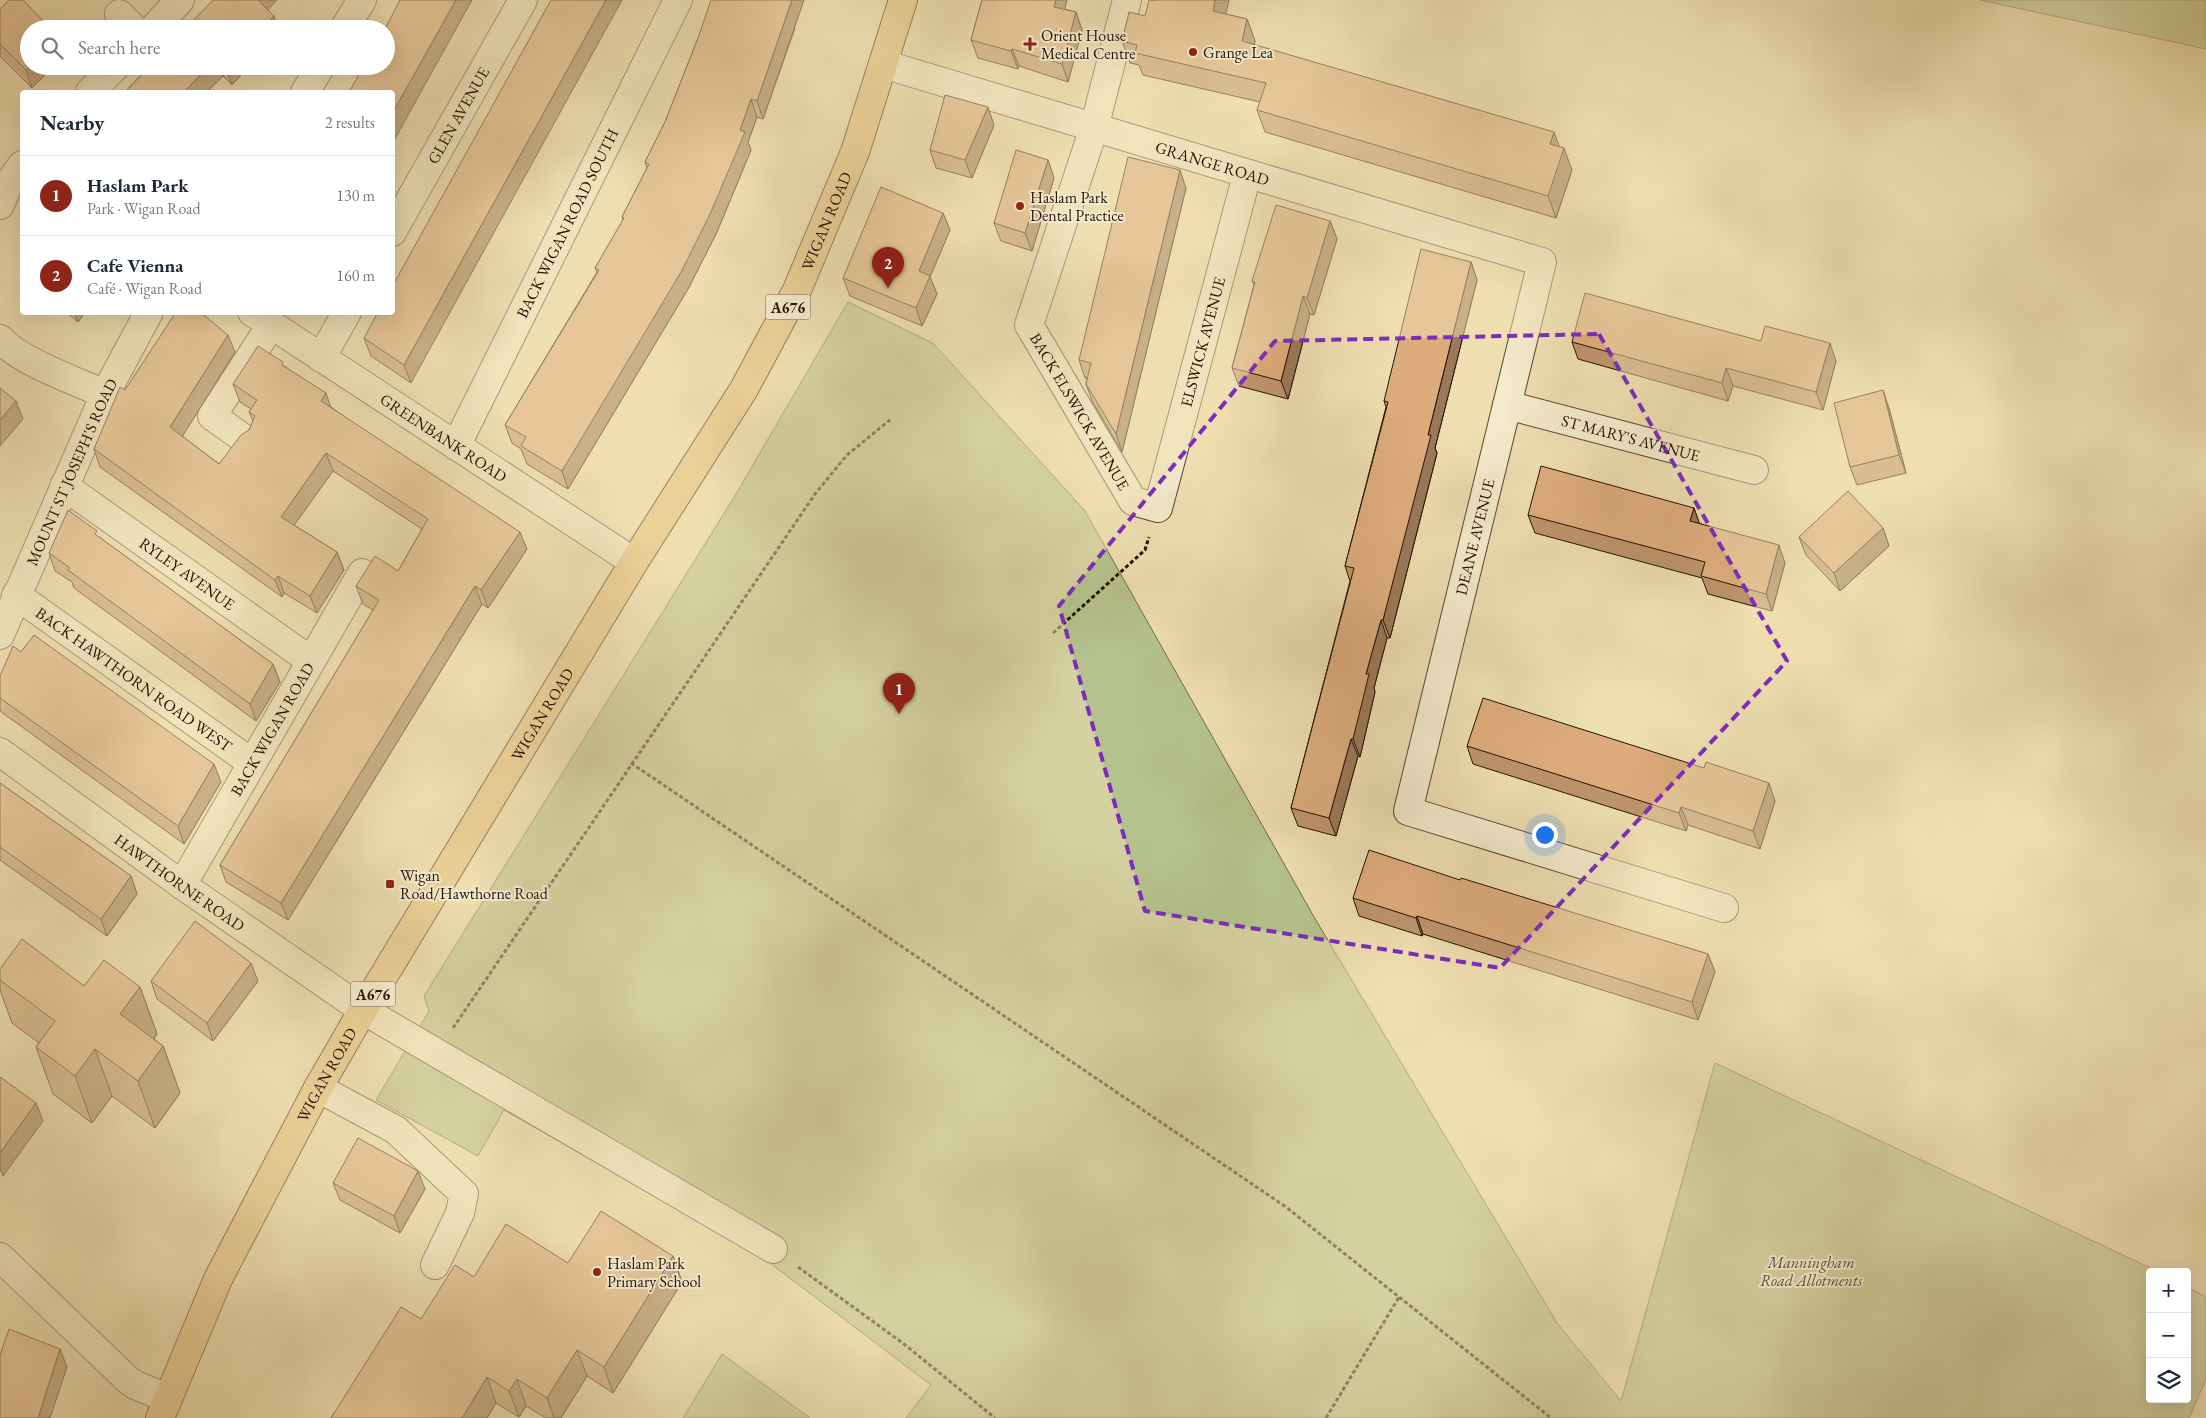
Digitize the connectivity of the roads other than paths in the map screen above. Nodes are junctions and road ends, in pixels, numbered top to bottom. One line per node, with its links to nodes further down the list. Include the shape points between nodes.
1 (362, 0): 8 (street)
2 (523, 0): 18 (street, GLEN AVENUE)
3 (678, 0): 28 (street, BACK WIGAN ROAD SOUTH)
4 (903, 0): 9 (main road, WIGAN ROAD / A676)
5 (1127, 0): 14 (street)
6 (178, 3): 7 (street)
7 (162, 20)
8 (350, 20)
9 (883, 64): 14 (street, GRANGE ROAD); 32 (main road, WIGAN ROAD / A676, via 855,152 796,290 744,389)
10 (107, 75): 12 (street)
11 (315, 75): 13 (street)
12 (92, 90)
13 (306, 90)
14 (1094, 128): 16 (street, GRANGE ROAD); 31 (street, BACK ELSWICK AVENUE, via 1029,324 1133,501)
15 (20, 168): 17 (street)
16 (1247, 175): 19 (street, GRANGE ROAD); 31 (street, ELSWICK AVENUE)
17 (0, 205)
18 (395, 227)
19 (1542, 262): 26 (street, DEANE AVENUE)
20 (147, 315): 25 (street, MOUNT ST JOSEPH'S ROAD)
21 (345, 315): 24 (street)
22 (261, 319): 24 (street, GREENBANK ROAD); 27 (street, via 212,416)
23 (0, 339): 25 (street, via 28,359)
24 (321, 358): 28 (street, GREENBANK ROAD)
25 (105, 394): 30 (street, MOUNT ST JOSEPH'S ROAD)
26 (1507, 405): 29 (street, ST MARY'S AVENUE); 40 (street, DEANE AVENUE, via 1408,811)
27 (243, 438)
28 (456, 446): 32 (street, GREENBANK ROAD)
29 (1754, 470)
30 (64, 486): 34 (street, MOUNT ST JOSEPH'S ROAD); 36 (street, RYLEY AVENUE)
31 (1158, 508)
32 (634, 562): 41 (main road, WIGAN ROAD / A676)
33 (362, 573): 36 (street, BACK WIGAN ROAD)
34 (16, 595): 35 (street, MOUNT ST JOSEPH'S ROAD); 38 (street, BACK HAWTHORN ROAD WEST)
35 (0, 634)
36 (311, 661): 38 (street, BACK WIGAN ROAD)
37 (0, 752): 39 (street, HAWTHORNE ROAD)
38 (252, 763): 39 (street, BACK WIGAN ROAD)
39 (182, 884): 41 (street, HAWTHORNE ROAD)
40 (1724, 908)
41 (363, 1010): 42 (main road, WIGAN ROAD / A676); 43 (street, HAWTHORNE ROAD)
42 (318, 1088): 45 (street, via 396,1130 464,1194 460,1213); 46 (main road, WIGAN ROAD / A676, via 218,1279)
43 (773, 1249)
44 (0, 1257): 46 (street, via 126,1379)
45 (434, 1265)
46 (163, 1408)

